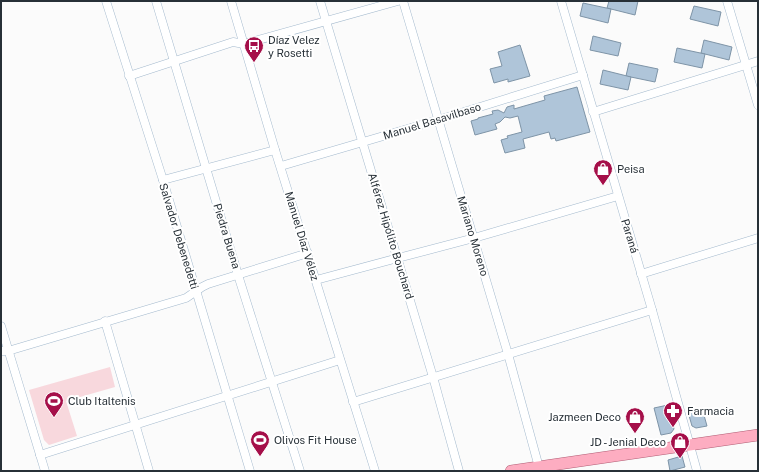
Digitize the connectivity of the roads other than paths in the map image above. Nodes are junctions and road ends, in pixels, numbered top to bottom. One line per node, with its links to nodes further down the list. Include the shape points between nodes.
1 (106, 1): 14 (street, Salvador Debenedetti)
2 (156, 1): 12 (street, Piedra Buena)
3 (231, 1): 10 (street, Manuel Díaz Vélez)
4 (320, 1): 9 (street, Alférez Hipólito Bouchard)
5 (398, 1): 9 (street)
6 (403, 1): 18 (street, Mariano Moreno)
7 (561, 1): 15 (street, Paraná)
8 (727, 1): 13 (street)
9 (326, 21): 10 (street); 19 (street, Alférez Hipólito Bouchard)
10 (244, 44): 12 (street, via 233,42); 20 (street, Manuel Díaz Vélez)
11 (758, 61): 13 (street)
12 (174, 62): 14 (street); 22 (street, Piedra Buena)
13 (746, 65): 16 (street); 17 (street)
14 (129, 76): 23 (street, Salvador Debenedetti)
15 (583, 76): 17 (street, Paraná); 18 (street, Manuel Basavilbaso)
16 (758, 105)
17 (593, 112): 24 (street, Paraná)
18 (438, 120): 19 (street, Manuel Basavilbaso); 25 (street, Mariano Moreno)
19 (362, 142): 21 (street, Manuel Basavilbaso); 28 (street, Alférez Hipólito Bouchard)
20 (275, 150): 21 (street, Manuel Díaz Vélez); 22 (street)
21 (281, 166): 27 (street, Manuel Díaz Vélez)
22 (206, 168): 23 (street); 30 (street, Piedra Buena)
23 (163, 180): 32 (street, Salvador Debenedetti)
24 (618, 196): 25 (street); 29 (street, Paraná)
25 (474, 238): 28 (street); 37 (street, Mariano Moreno)
26 (758, 238): 29 (street)
27 (308, 253): 30 (street); 31 (street, Manuel Díaz Vélez)
28 (398, 258): 31 (street); 39 (street, Alférez Hipólito Bouchard)
29 (641, 274): 33 (street, Paraná)
30 (238, 275): 32 (street, via 208,284); 40 (street, Piedra Buena)
31 (316, 280): 38 (street, Manuel Díaz Vélez)
32 (196, 291): 34 (street, via 186,298); 41 (street, Salvador Debenedetti)
33 (652, 310): 37 (street); 45 (street, Paraná)
34 (105, 322): 36 (street); 43 (street)
35 (1, 326): 36 (street)
36 (5, 351): 46 (street)
37 (508, 354): 39 (street); 47 (street, Mariano Moreno)
38 (340, 360): 40 (street); 42 (street, Manuel Díaz Vélez)
39 (433, 377): 42 (street); 53 (street, Alférez Hipólito Bouchard)
40 (272, 382): 41 (street); 51 (street, Piedra Buena)
41 (228, 396): 43 (street); 50 (street, Salvador Debenedetti)
42 (353, 402): 52 (street, Manuel Díaz Vélez)
43 (136, 425): 46 (street); 49 (street)
44 (758, 435): 45 (main road)
45 (689, 445): 47 (main road); 55 (street, Paraná)
46 (40, 455): 48 (street)
47 (539, 469): 54 (main road)
48 (45, 471)
49 (149, 471)
50 (250, 471)
51 (300, 471)
52 (375, 471)
53 (459, 471)
54 (511, 471)
55 (697, 471)

